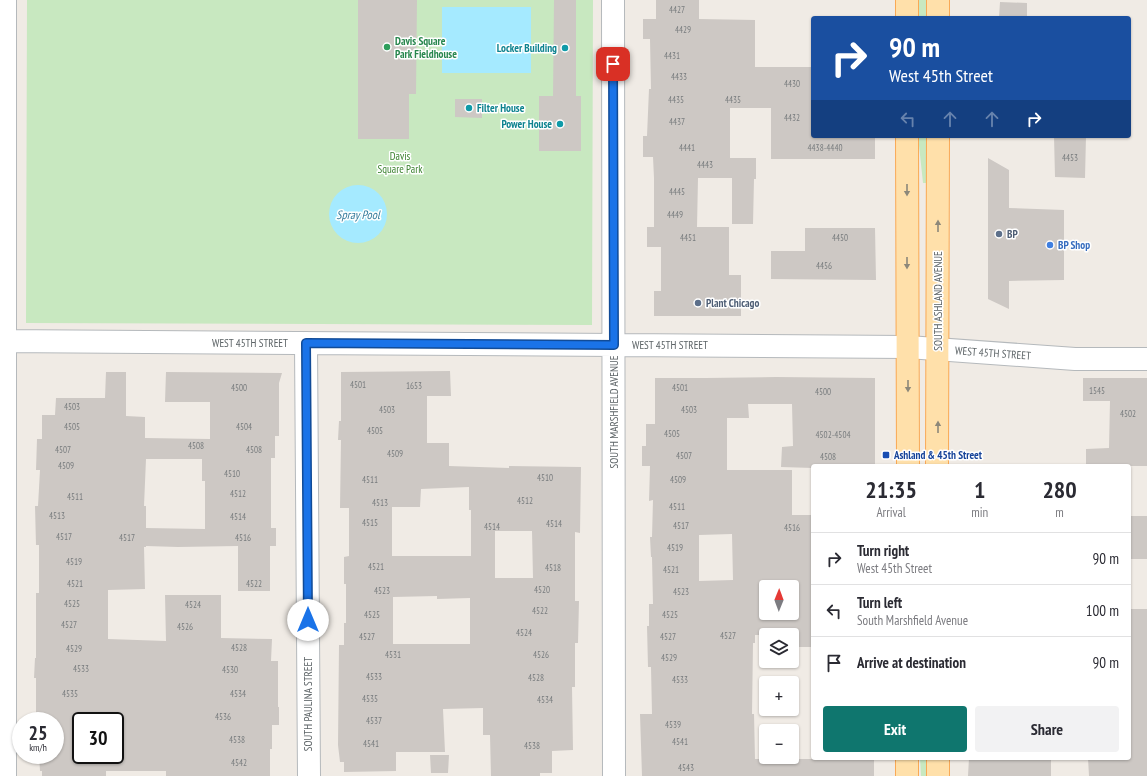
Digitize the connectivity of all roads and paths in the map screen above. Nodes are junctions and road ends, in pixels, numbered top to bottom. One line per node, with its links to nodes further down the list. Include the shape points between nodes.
1 (5, 0): 9 (street)
2 (613, 0): 11 (street, SOUTH MARSHFIELD AVENUE)
3 (907, 0): 5 (main road)
4 (938, 0): 6 (main road)
5 (907, 16)
6 (938, 16)
7 (907, 138): 12 (main road, one-way to 12)
8 (938, 138): 13 (main road, SOUTH ASHLAND AVENUE, one-way to 8)
9 (2, 341): 10 (street, WEST 45TH STREET); 19 (street)
10 (306, 343): 11 (street, WEST 45TH STREET); 20 (street, SOUTH PAULINA STREET)
11 (614, 345): 12 (street, WEST 45TH STREET); 21 (street, SOUTH MARSHFIELD AVENUE)
12 (908, 347): 13 (street, WEST 45TH STREET); 15 (main road, one-way to 15)
13 (938, 349): 14 (street, WEST 45TH STREET, via 1075,359); 16 (main road, SOUTH ASHLAND AVENUE, one-way to 13)
14 (1147, 359)
15 (908, 464)
16 (937, 464)
17 (907, 760): 22 (main road)
18 (938, 760): 23 (main road)
19 (5, 776)
20 (309, 776)
21 (614, 776)
22 (907, 776)
23 (938, 776)

